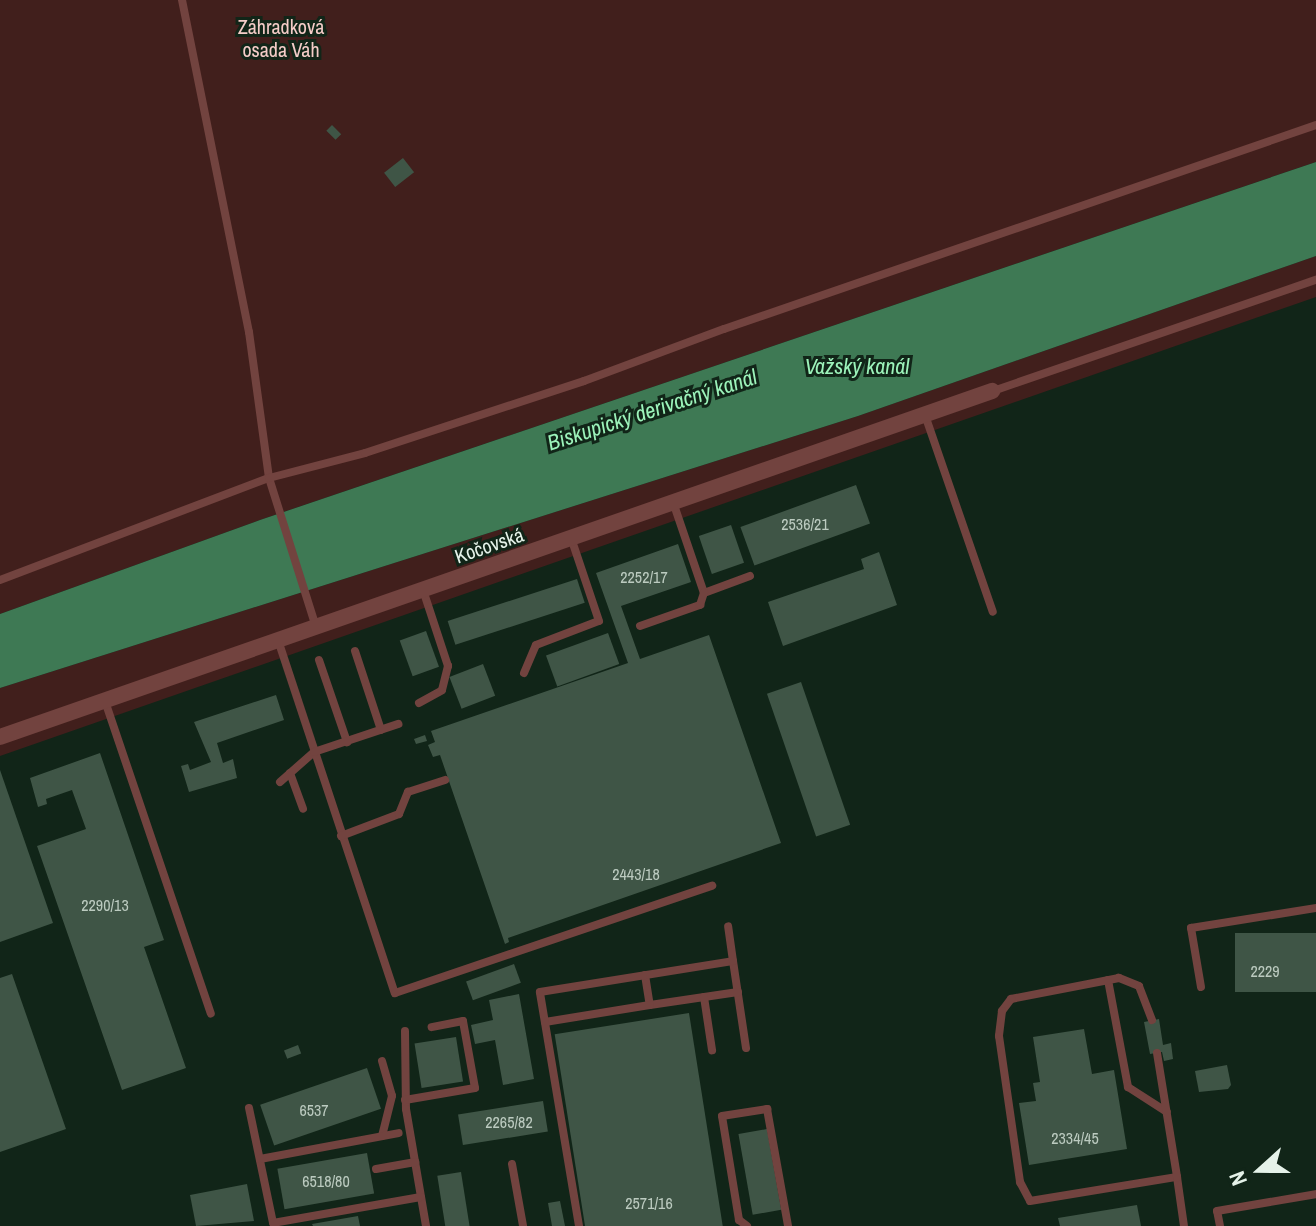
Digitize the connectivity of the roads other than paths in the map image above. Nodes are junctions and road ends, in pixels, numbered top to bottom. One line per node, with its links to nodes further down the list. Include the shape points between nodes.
1 (182, 0): 6 (lane, via 249,332)
2 (1316, 125): 6 (lane, via 584,381 365,453)
3 (1316, 280): 4 (lane)
4 (992, 391): 5 (street, Kočovská)
5 (925, 415): 7 (street, Kočovská); 13 (lane)
6 (269, 478): 10 (lane); 15 (lane)
7 (673, 502): 8 (street, Kočovská); 12 (lane)
8 (571, 538): 11 (street, Kočovská); 19 (lane, via 599,621 536,645)
9 (750, 576): 12 (lane)
10 (0, 580)
11 (423, 589): 15 (street, Kočovská); 21 (lane, via 448,666 442,690)
12 (704, 593): 14 (lane, via 700,605)
13 (993, 612)
14 (640, 626)
15 (316, 627): 16 (street, Kočovská)
16 (278, 640): 20 (street, Kočovská); 26 (lane)
17 (355, 651): 23 (lane)
18 (319, 660): 25 (lane)
19 (524, 673)
20 (105, 700): 24 (street, Kočovská); 42 (lane)
21 (419, 703)
22 (398, 724): 23 (lane)
23 (381, 730): 25 (lane)
24 (0, 737)
25 (347, 742): 26 (lane)
26 (314, 752): 27 (lane); 31 (lane)
27 (290, 773): 29 (lane); 30 (lane)
28 (445, 780): 31 (lane, via 408,792 399,814)
29 (280, 782)
30 (303, 809)
31 (341, 836): 32 (lane, via 395,993)
32 (712, 886)
33 (1316, 908): 38 (lane, via 1191,928)
34 (728, 926): 35 (lane)
35 (733, 961): 36 (lane); 39 (lane)
36 (645, 975): 41 (lane); 44 (lane, via 540,992)
37 (1108, 980): 43 (lane, via 1119,978 1139,986); 53 (lane, via 1128,1087); 60 (lane, via 1011,999 1002,1011 999,1036 1020,1182 1030,1201)
38 (1201, 987)
39 (738, 992): 40 (lane); 47 (lane)
40 (704, 997): 41 (lane); 48 (lane)
41 (650, 1005): 44 (lane)
42 (211, 1014)
43 (1152, 1020)
44 (545, 1022): 65 (lane)
45 (432, 1027): 51 (lane, via 463,1021 475,1088)
46 (405, 1031): 51 (lane)
47 (746, 1048)
48 (712, 1050)
49 (1157, 1053): 53 (lane)
50 (382, 1061): 55 (lane, via 392,1096)
51 (405, 1100): 57 (lane)
52 (249, 1108): 56 (lane)
53 (1167, 1112): 60 (lane)
54 (399, 1133): 55 (lane)
55 (382, 1136): 56 (lane)
56 (260, 1159): 62 (lane, via 273,1223)
57 (415, 1162): 59 (lane); 62 (lane)
58 (512, 1164): 64 (lane)
59 (376, 1169)
60 (1177, 1177): 68 (lane)
61 (1316, 1194): 69 (lane, via 1217,1211)
62 (421, 1197): 63 (lane)
63 (426, 1226)
64 (523, 1226)
65 (579, 1226)
66 (747, 1226): 67 (lane, via 739,1220 722,1116 767,1109)
67 (788, 1226)
68 (1184, 1226)
69 (1220, 1226)

